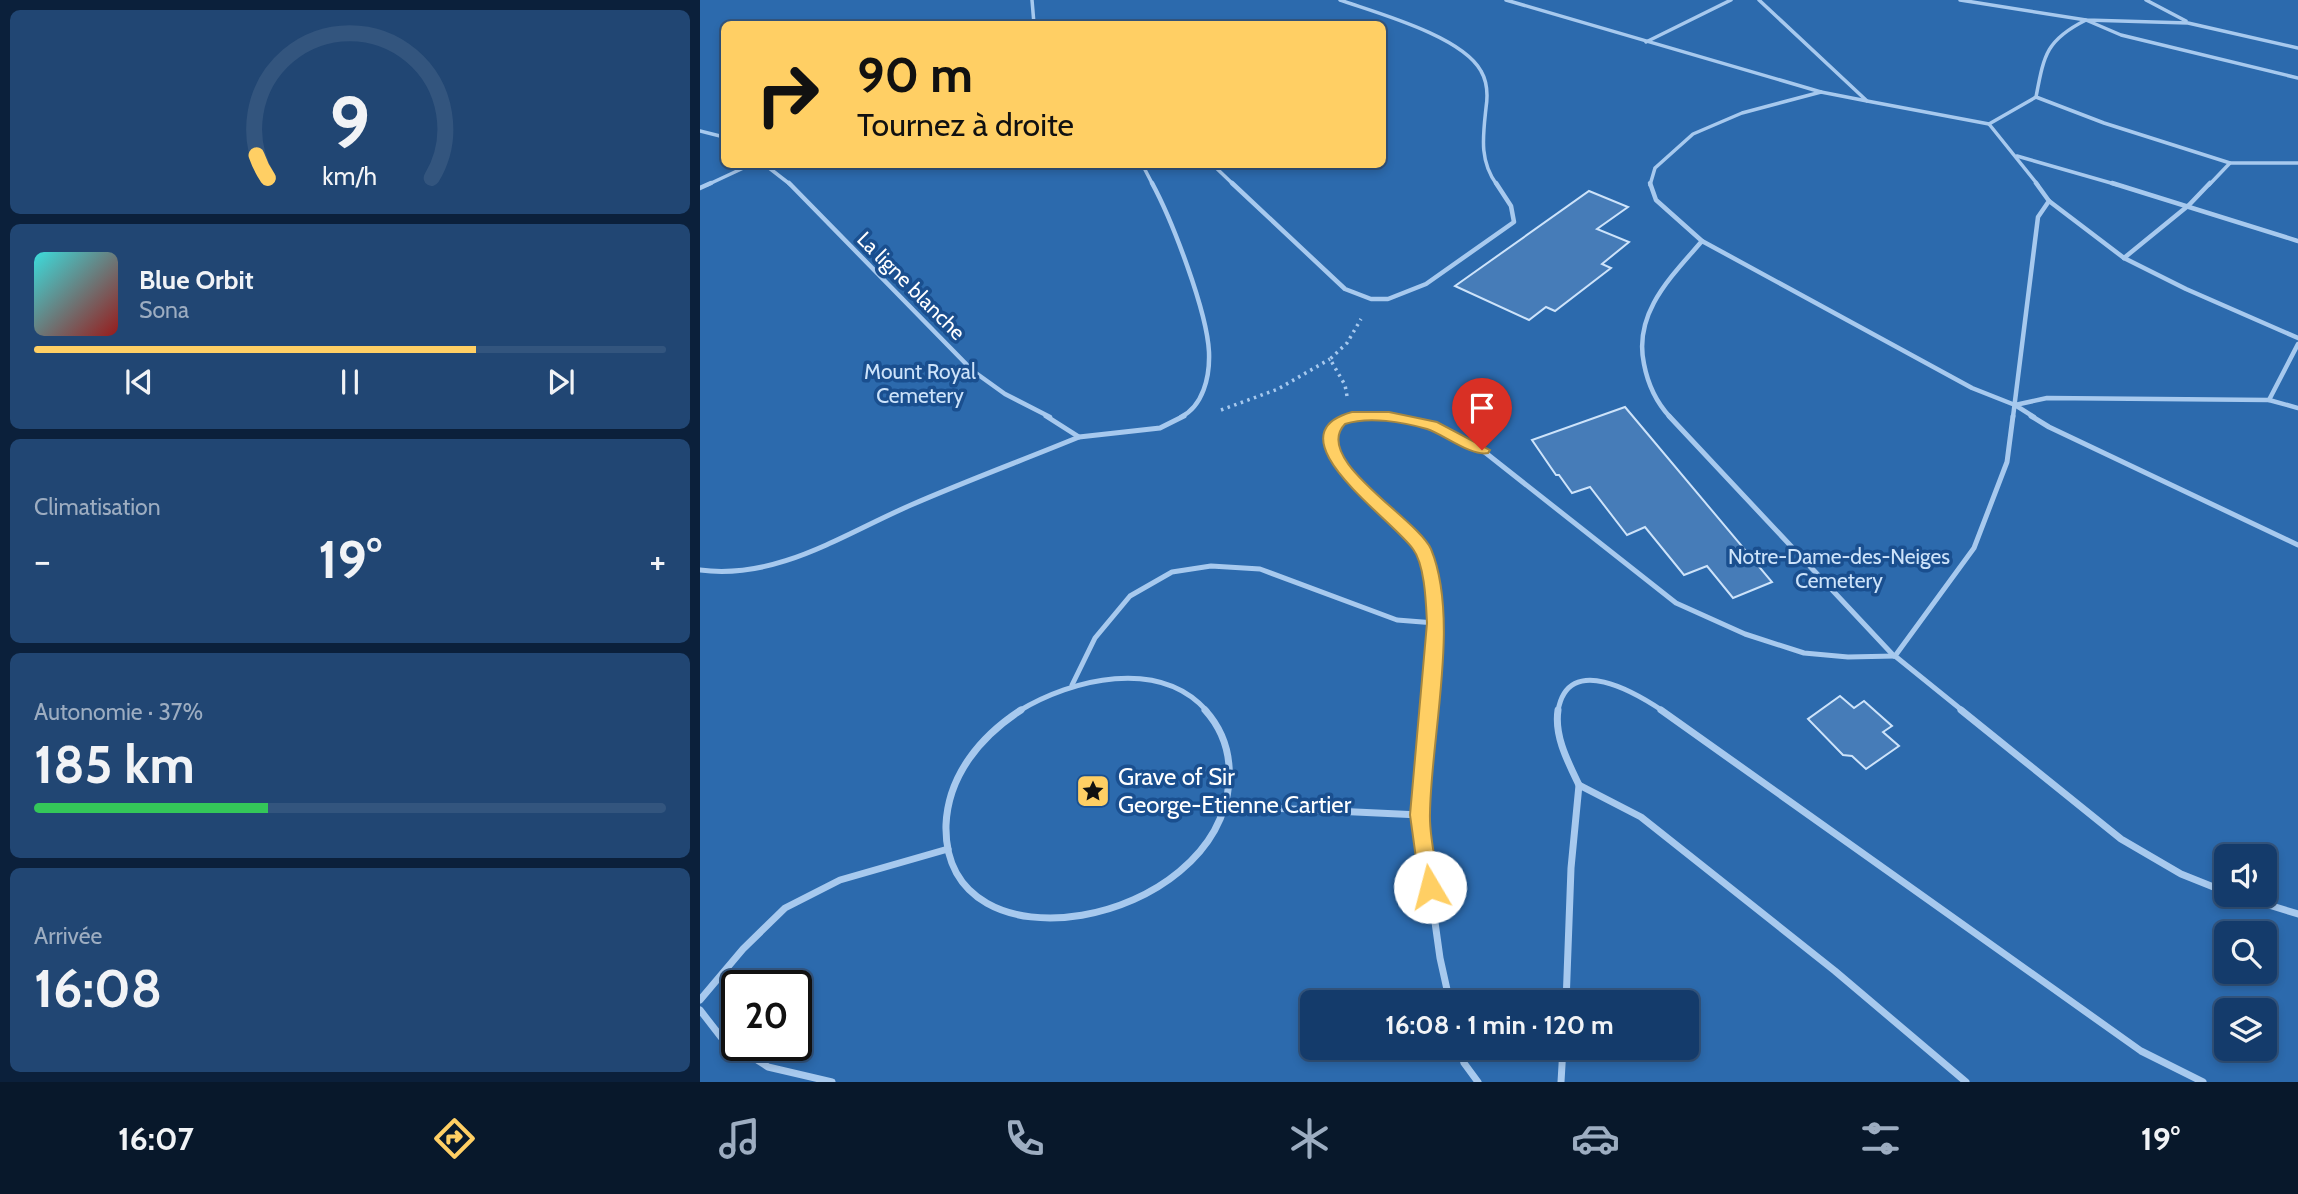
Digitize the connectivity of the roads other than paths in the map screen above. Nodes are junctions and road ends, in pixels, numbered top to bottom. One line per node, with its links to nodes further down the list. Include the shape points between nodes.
1 (1032, 0): 9 (lane)
2 (1340, 0): 26 (lane, via 1448,42 1482,71 1487,85 1482,124 1486,168 1515,210 1514,222 1423,287 1398,297 1371,299 1345,289)
3 (1506, 0): 11 (lane)
4 (1731, 0): 11 (lane)
5 (1759, 0): 16 (lane)
6 (1960, 0): 8 (lane)
7 (2146, 0): 10 (lane)
8 (2086, 20): 10 (lane); 13 (lane, via 2121,35); 15 (lane, via 2050,40)
9 (1034, 21)
10 (2189, 23): 12 (lane)
11 (1645, 42): 14 (lane)
12 (2298, 48)
13 (2298, 78)
14 (1822, 92): 16 (lane); 30 (lane, via 1742,113 1693,134 1655,167 1650,184 1656,200)
15 (2036, 97): 17 (lane); 21 (lane)
16 (1867, 101): 17 (lane)
17 (1989, 124): 20 (lane)
18 (700, 131): 19 (lane)
19 (721, 136)
20 (2017, 156): 28 (lane); 29 (lane)
21 (2230, 163): 22 (lane); 29 (lane)
22 (2298, 163)
23 (743, 168): 27 (lane)
24 (769, 168): 38 (lane, La ligne blanche, via 973,371)
25 (1144, 168): 38 (lane, via 1165,206 1198,303 1209,352 1205,388 1193,411 1160,428)
26 (1216, 168)
27 (700, 188)
28 (2049, 201): 32 (lane); 36 (lane, via 2038,217)
29 (2189, 205): 31 (lane); 32 (lane)
30 (1702, 241): 36 (lane, via 1972,388); 42 (lane, via 1646,312 1639,348 1644,375 1657,403)
31 (2298, 242)
32 (2124, 258): 33 (lane)
33 (2298, 338)
34 (2298, 344): 35 (lane)
35 (2269, 400): 36 (lane, via 2047,398); 37 (lane)
36 (2015, 405): 39 (lane, via 2049,427); 42 (lane, via 2007,462 1974,548)
37 (2298, 408)
38 (1079, 437): 40 (lane, via 784,561 736,573)
39 (2298, 545)
40 (700, 570)
41 (1436, 623): 42 (lane, via 1434,591 1423,549 1336,461 1328,439 1340,421 1389,417 1432,426 1482,450 1676,603 1745,634 1804,653); 43 (lane, via 1397,620 1259,569 1211,566 1172,572 1130,596 1095,638); 46 (lane)
42 (1895, 656): 48 (lane, via 2121,839)
43 (1072, 685): 45 (lane, via 1112,678 1149,680 1182,691 1209,711 1226,738 1232,770); 47 (lane, via 1029,703 1000,725 963,768 947,809)
44 (1579, 785): 52 (lane); 60 (lane, via 1641,817); 61 (lane, via 1563,750 1557,719 1560,700 1572,685 1588,680 1635,692 2141,1051)
45 (1226, 806): 46 (lane); 47 (lane, via 1206,844 1173,877 1131,904 1083,918 1036,919 994,907 964,882)
46 (1420, 815): 51 (lane)
47 (948, 849): 53 (lane, via 840,880 785,908)
48 (2214, 887)
49 (2275, 907): 50 (lane)
50 (2298, 914)
51 (1447, 990)
52 (1566, 990)
53 (700, 1000)
54 (700, 1010): 57 (lane, via 721,1037 768,1067)
55 (1463, 1060): 58 (lane)
56 (1562, 1060): 59 (lane)
57 (832, 1082)
58 (1478, 1082)
59 (1561, 1082)
60 (1966, 1082)
61 (2203, 1082)

